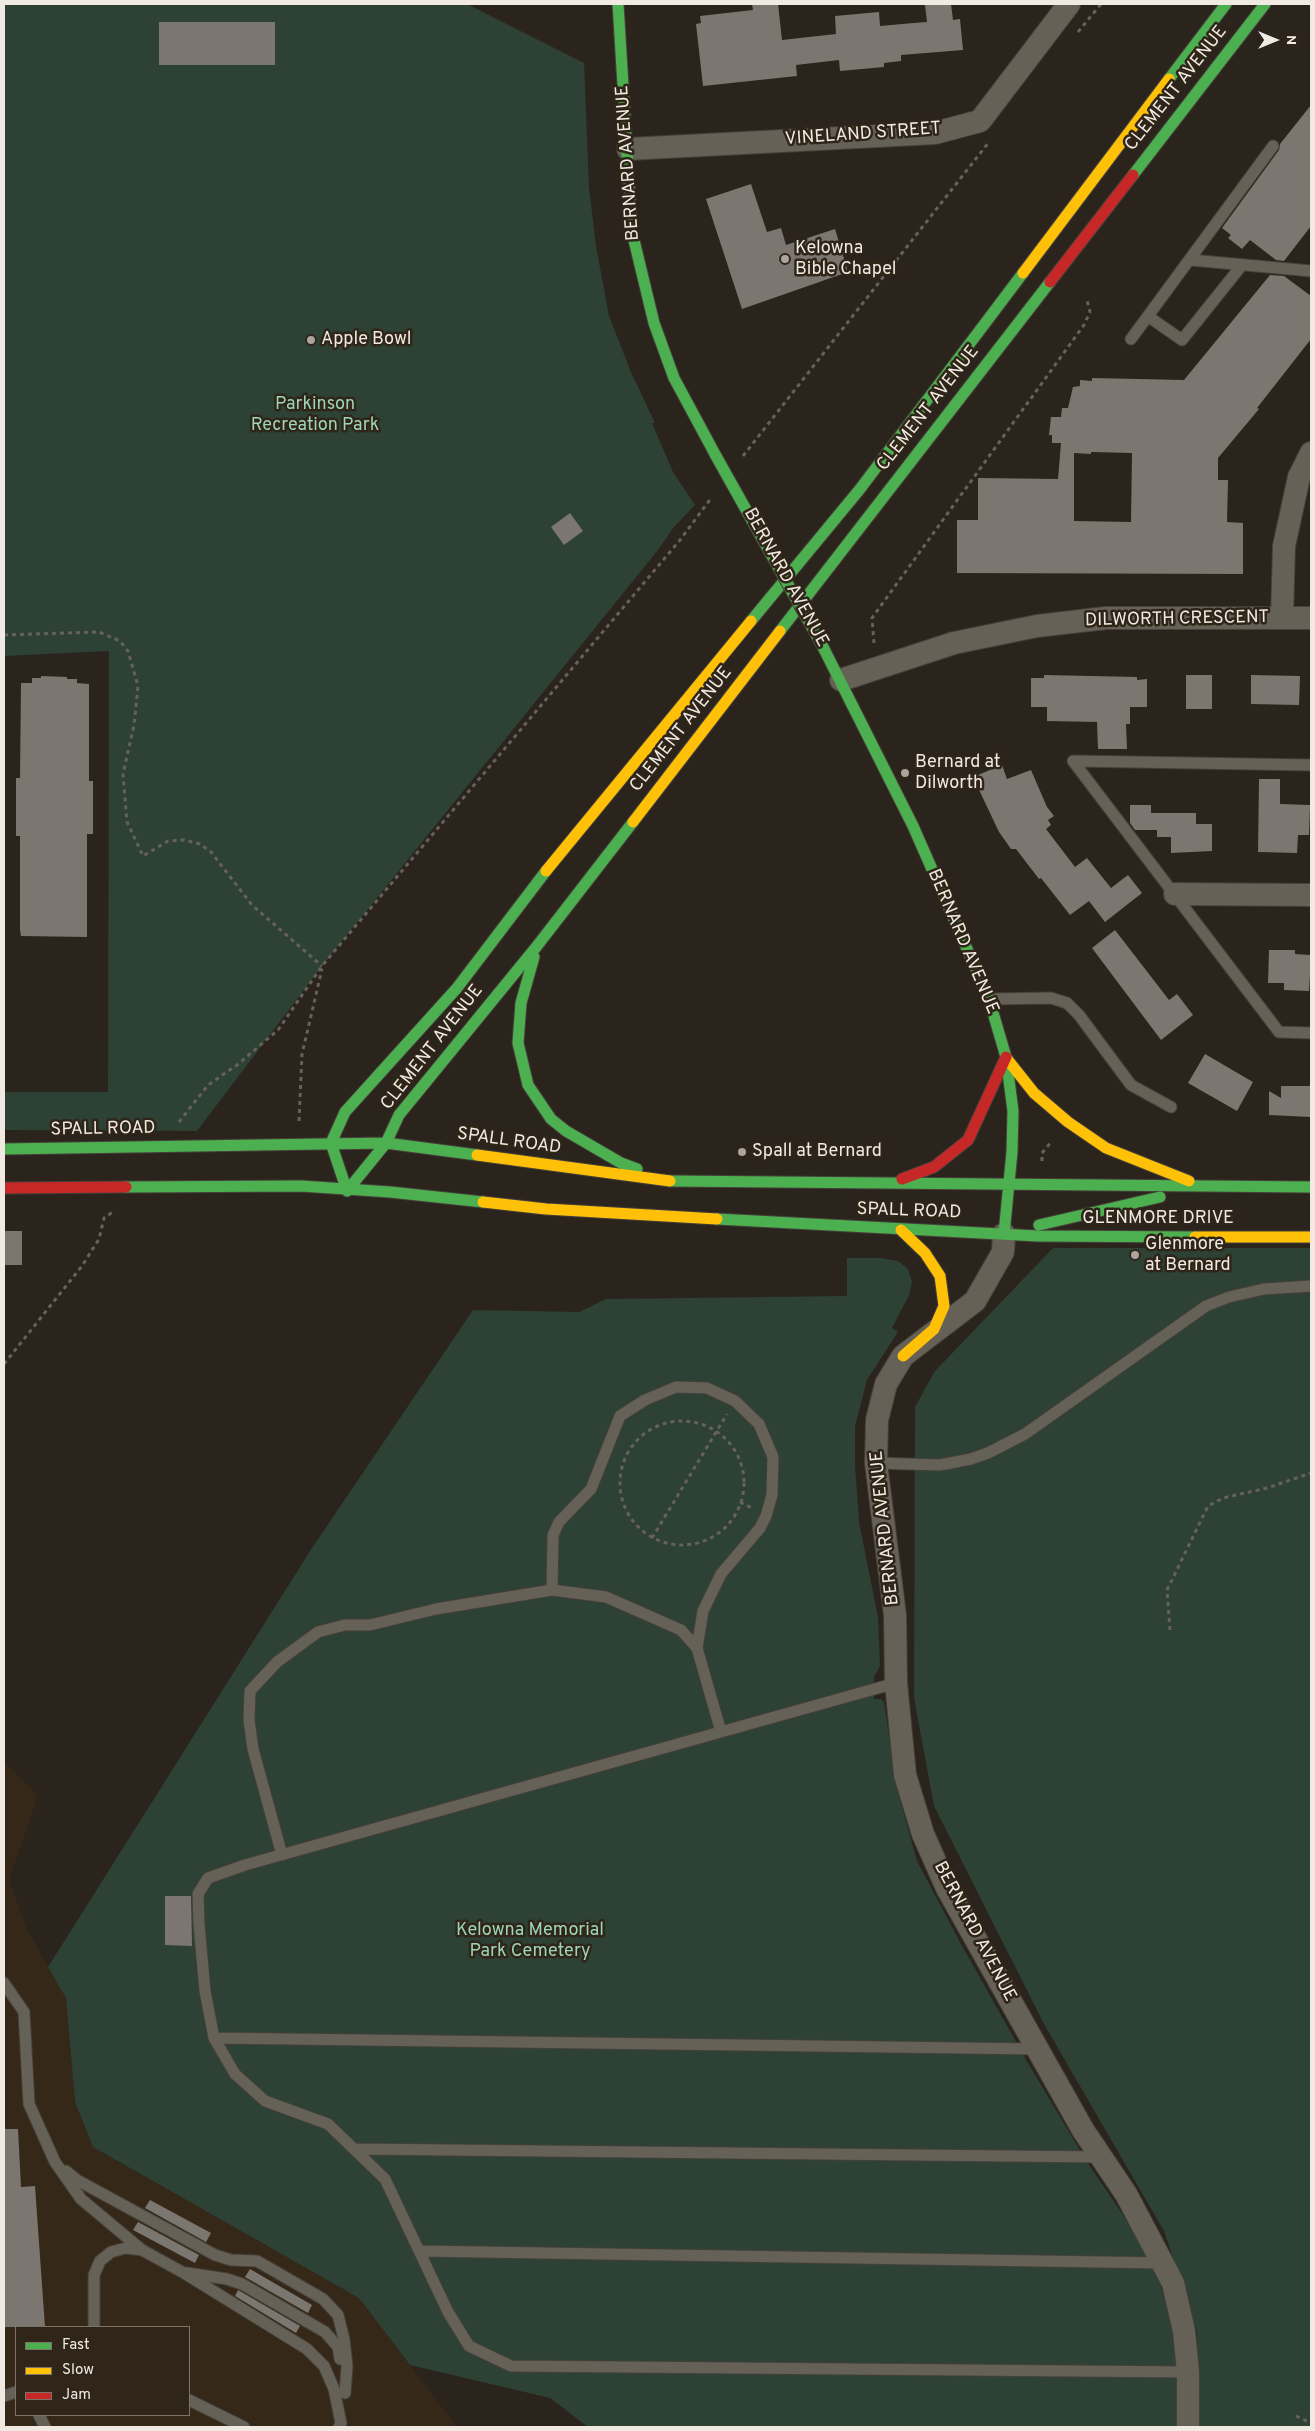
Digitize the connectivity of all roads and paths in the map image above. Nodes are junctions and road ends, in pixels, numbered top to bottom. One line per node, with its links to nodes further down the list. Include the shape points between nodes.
1 (618, 4): 6 (main road, BERNARD AVENUE)
2 (1069, 4): 6 (street, VINELAND STREET, via 980,120 935,133)
3 (1226, 4): 28 (main road, CLEMENT AVENUE, via 860,489 522,900 457,988 346,1112)
4 (1264, 4): 22 (main road, CLEMENT AVENUE)
5 (1273, 146): 7 (lane)
6 (628, 149): 18 (main road, BERNARD AVENUE, bridge, via 632,232 654,323 674,378)
7 (1191, 260): 8 (lane); 11 (lane)
8 (1242, 265): 9 (lane); 11 (lane, via 1182,340)
9 (1311, 271)
10 (1087, 300): 17 (path, via 1090,312 1084,325 872,618)
11 (1149, 317): 12 (lane)
12 (1131, 339)
13 (1311, 452): 14 (street, via 1299,477 1284,546)
14 (1282, 618): 15 (street, DILWORTH CRESCENT); 18 (street, DILWORTH CRESCENT, via 1106,618 1037,626 954,643)
15 (1311, 618)
16 (4, 635): 30 (path, via 99,632 120,641 128,651 138,686 134,725 123,774 127,822 144,856 168,841 200,844 211,852 252,904 322,966 278,1030 238,1066 208,1086)
17 (874, 643)
18 (841, 680): 23 (main road, BERNARD AVENUE, via 913,826)
19 (1311, 765): 20 (lane, via 1073,761)
20 (1175, 894): 21 (street); 24 (lane, via 1279,1032)
21 (1311, 895)
22 (537, 946): 29 (main road, CLEMENT AVENUE, via 398,1114); 33 (main road, via 521,1003 518,1043 528,1085 552,1119 566,1131 621,1163)
23 (989, 999): 25 (main road, BERNARD AVENUE); 26 (lane, via 1051,998 1067,1003 1131,1084)
24 (1311, 1033)
25 (1006, 1057): 34 (main road, via 968,1140 934,1167); 35 (main road, BERNARD AVENUE, via 1013,1111); 36 (main road, via 1034,1093 1106,1148)
26 (1171, 1107)
27 (1053, 1139): 32 (path, via 1042,1153)
28 (331, 1143): 29 (main road, SPALL ROAD); 30 (main road, SPALL ROAD); 39 (main road)
29 (386, 1143): 33 (main road, SPALL ROAD); 39 (main road, CLEMENT AVENUE)
30 (159, 1147): 31 (main road, SPALL ROAD)
31 (4, 1149)
32 (1042, 1160)
33 (668, 1181): 34 (main road, SPALL ROAD)
34 (886, 1184): 35 (main road, SPALL ROAD)
35 (1010, 1185): 36 (main road, GLENMORE DRIVE); 41 (main road, BERNARD AVENUE)
36 (1203, 1186): 37 (main road, GLENMORE DRIVE); 41 (main road)
37 (1311, 1186)
38 (4, 1188): 39 (main road, SPALL ROAD, via 216,1185)
39 (346, 1190): 40 (main road, SPALL ROAD, via 546,1209)
40 (901, 1230): 41 (main road, SPALL ROAD); 44 (main road, via 925,1253 940,1276 944,1306 934,1329)
41 (1004, 1234): 42 (main road, GLENMORE DRIVE); 44 (street, BERNARD AVENUE, via 1003,1252 975,1302)
42 (1311, 1237)
43 (1311, 1286): 46 (lane, via 1256,1291 1206,1306 1025,1434 988,1453 940,1465)
44 (903, 1356): 46 (street, BERNARD AVENUE, via 886,1384 877,1420)
45 (715, 1432): 48 (path); 48 (path, via 725,1438 737,1455 743,1475 743,1495 736,1515 705,1541 685,1546 665,1544); 48 (path, via 688,1421 668,1422 649,1430 628,1452 619,1482 622,1502 631,1520)
46 (876, 1463): 52 (street, BERNARD AVENUE, via 895,1615)
47 (1311, 1472): 50 (path, via 1267,1488 1223,1498 1208,1506 1167,1590)
48 (652, 1538)
49 (552, 1590): 51 (lane, via 606,1596 681,1630); 51 (lane, via 553,1535 559,1522 591,1489 620,1416 645,1400 676,1388 707,1388 735,1401 759,1424 773,1457 772,1495 760,1528 721,1574 703,1611); 54 (lane, via 318,1632 276,1662 250,1691 248,1720)
50 (1170, 1630)
51 (697, 1648): 53 (lane)
52 (896, 1683): 53 (lane); 57 (street, BERNARD AVENUE, via 905,1775 923,1834 947,1888)
53 (721, 1732): 54 (lane)
54 (282, 1855): 56 (lane, via 208,1878 198,1894 205,1991)
55 (4, 1983): 60 (lane, via 24,2012 29,2104)
56 (214, 2038): 57 (lane); 58 (lane, via 234,2074 266,2101 328,2124)
57 (1037, 2048): 59 (street, BERNARD AVENUE)
58 (356, 2149): 59 (lane); 62 (lane, via 384,2179)
59 (1101, 2157): 63 (street, BERNARD AVENUE, via 1126,2194)
60 (55, 2162): 61 (lane, via 81,2199); 67 (lane, via 77,2180 203,2248 231,2260 257,2261 323,2299 338,2315 344,2339)
61 (142, 2250): 64 (lane); 65 (lane, via 126,2248 111,2252 100,2261 94,2275)
62 (419, 2251): 63 (lane); 66 (lane, via 448,2312 469,2346 511,2366)
63 (1163, 2263): 66 (street, BERNARD AVENUE, via 1173,2283 1184,2330)
64 (184, 2273): 67 (lane, via 242,2284 325,2332 338,2347); 72 (lane, via 307,2349 324,2366 334,2389)
65 (94, 2326)
66 (1188, 2372): 75 (street, BERNARD AVENUE)
67 (345, 2393): 72 (lane)
68 (190, 2400): 74 (lane)
69 (39, 2416): 73 (lane)
70 (1296, 2416): 71 (path)
71 (1311, 2422)
72 (340, 2425)
73 (45, 2427)
74 (244, 2427)
75 (1188, 2427)

